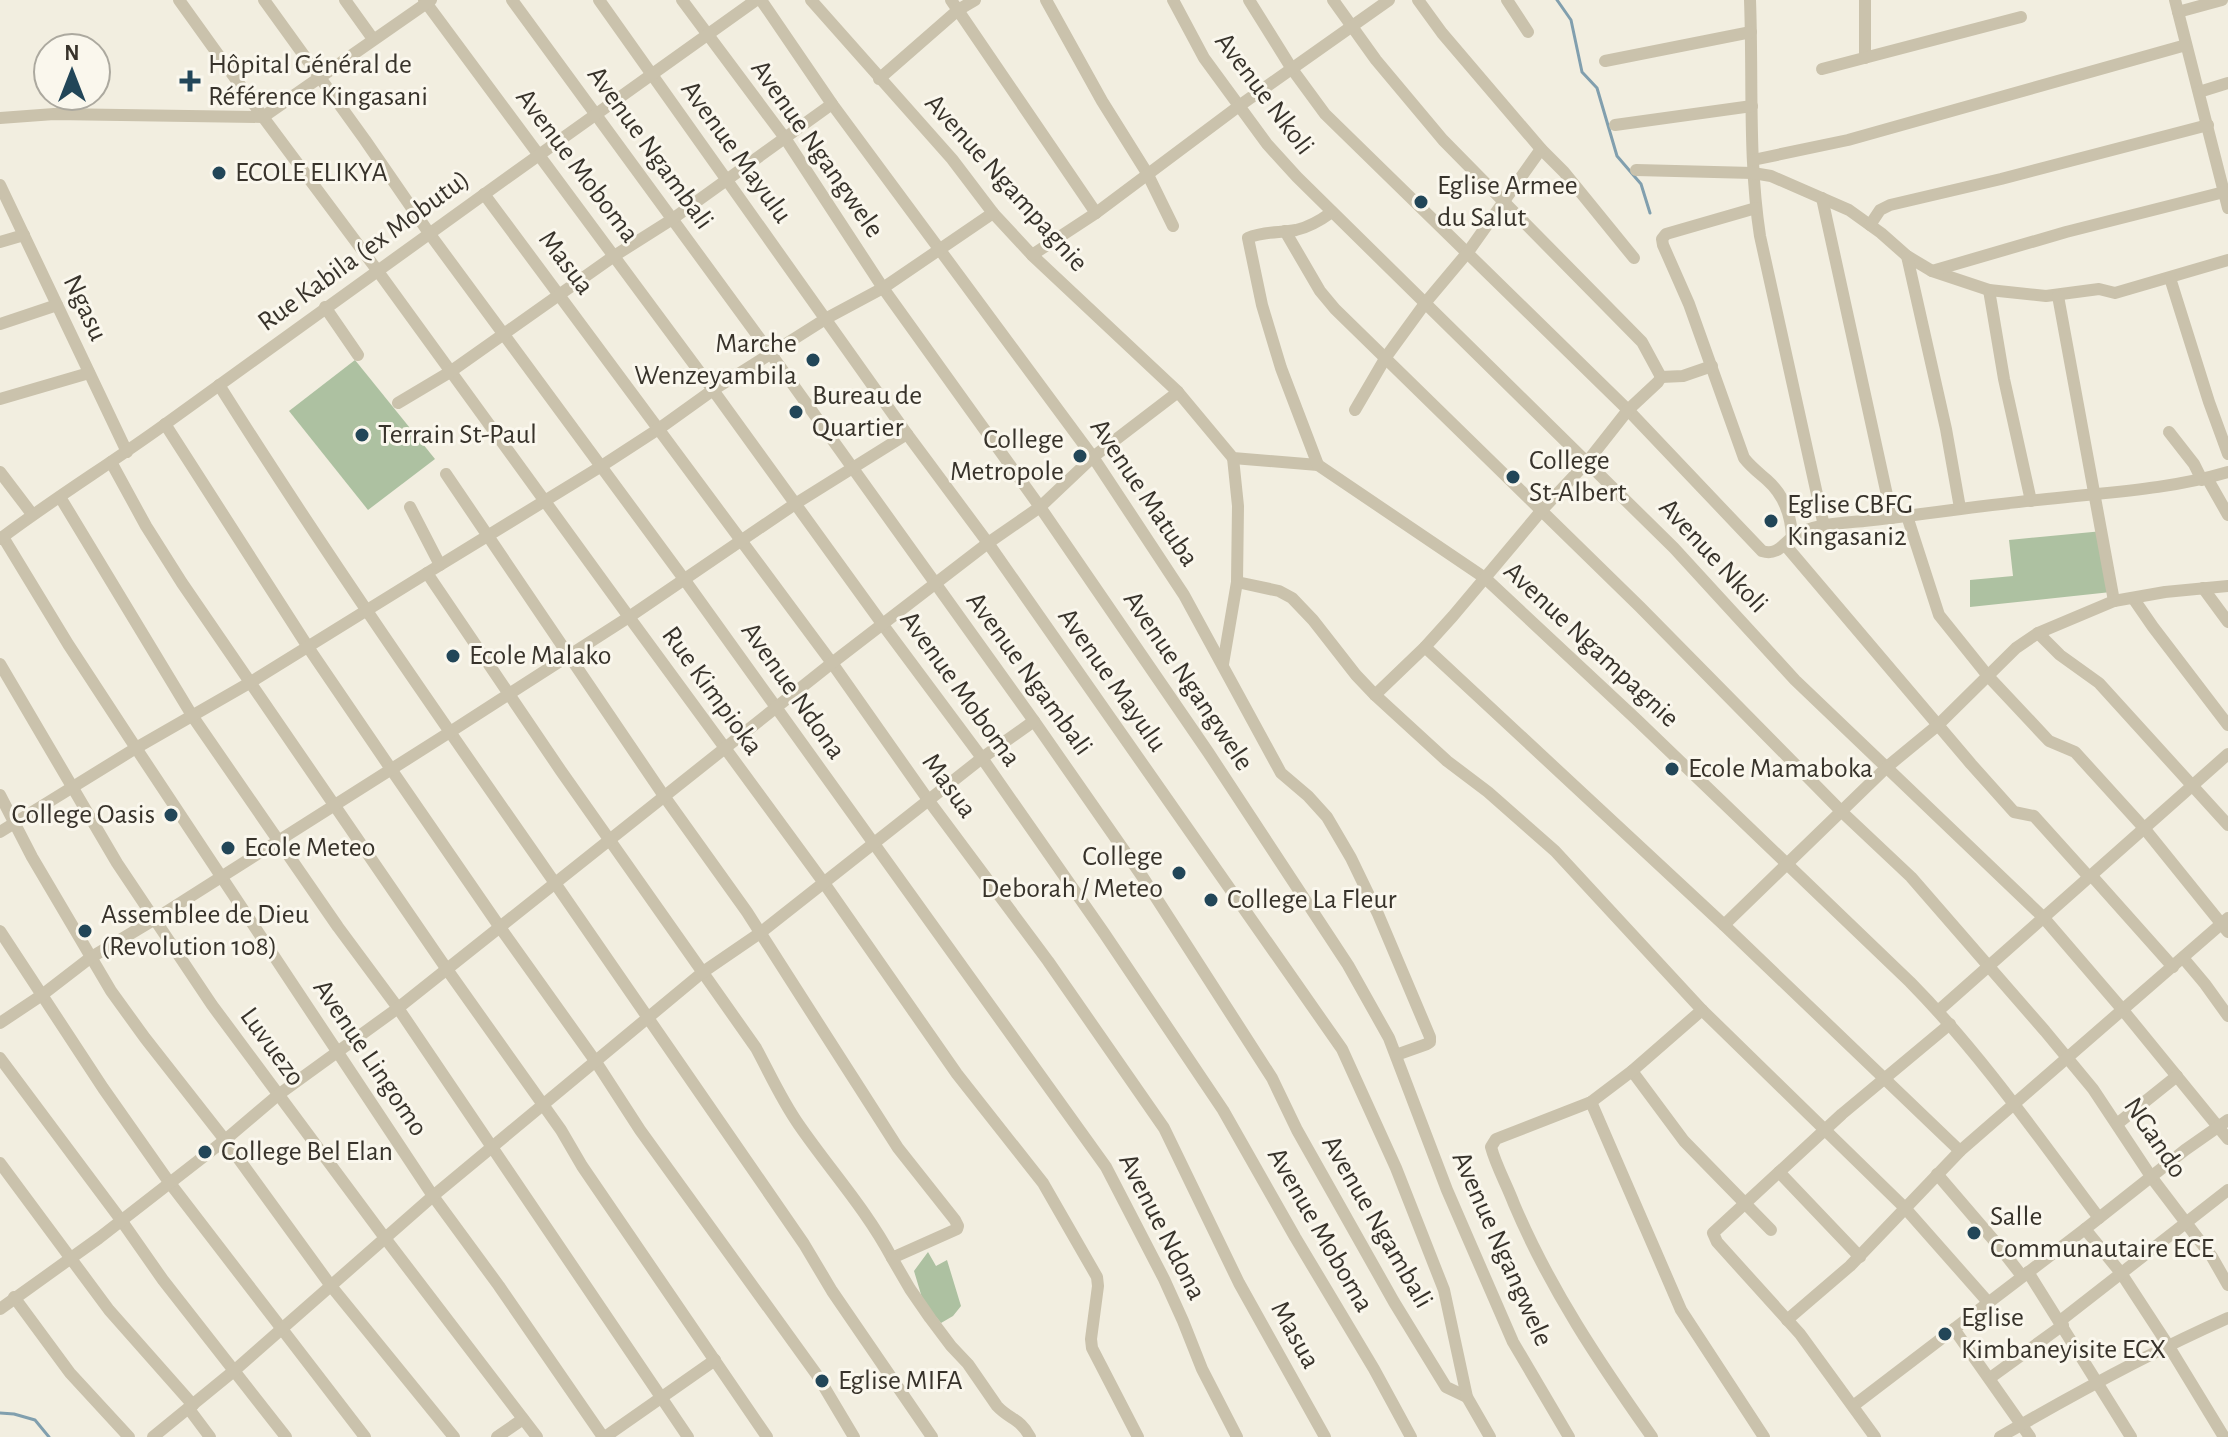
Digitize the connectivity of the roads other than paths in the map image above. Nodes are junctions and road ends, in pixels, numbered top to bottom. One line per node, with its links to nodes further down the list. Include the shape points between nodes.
1 (180, 0): 43 (street, Rue Kimpioka)
2 (264, 0): 35 (street, Avenue Ndona)
3 (345, 0): 28 (street)
4 (512, 0): 42 (street, Avenue Ngambali)
5 (599, 0): 34 (street, Avenue Mayulu)
6 (682, 0): 27 (street, Avenue Ngangwele)
7 (758, 0): 27 (street, Rue Kabila (ex Mobutu)); 39 (street, Avenue Matuba)
8 (811, 0): 36 (street, Avenue Ngampagnie)
9 (975, 0): 21 (street)
10 (1046, 0): 52 (street)
11 (1173, 0): 40 (street, Avenue Nkoli, via 1204,58)
12 (1249, 0): 32 (street)
13 (1333, 0): 24 (street)
14 (1389, 0): 24 (street)
15 (1418, 0): 48 (street)
16 (1507, 0): 25 (street)
17 (1750, 0): 26 (street)
18 (1865, 0): 30 (street)
19 (2222, 0): 22 (street)
20 (427, 1): 28 (street); 49 (street, Avenue Moboma)
21 (954, 5): 36 (street); 63 (street)
22 (2177, 6): 29 (street)
23 (2021, 17): 30 (street)
24 (1352, 26): 32 (street); 58 (street, via 1403,94)
25 (1528, 32)
26 (1751, 32): 31 (street); 41 (street)
27 (707, 35): 34 (street, Rue Kabila (ex Mobutu)); 47 (street, Avenue Ngangwele)
28 (373, 39): 35 (street)
29 (2186, 45): 38 (street); 50 (street)
30 (1865, 58): 33 (street)
31 (1605, 61)
32 (1292, 69): 40 (street); 72 (street, via 1325,114)
33 (1822, 69)
34 (651, 75): 42 (street, Rue Kabila (ex Mobutu)); 53 (street, Avenue Mayulu)
35 (319, 76): 43 (street); 68 (street, Avenue Ndona)
36 (879, 79): 62 (street, Avenue Ngampagnie)
37 (2228, 83): 38 (street)
38 (2199, 92): 46 (street)
39 (832, 104): 47 (street); 71 (street, Avenue Matuba)
40 (1239, 106): 52 (street); 61 (street, Avenue Nkoli, via 1267,144)
41 (1752, 106): 45 (street); 50 (street)
42 (596, 114): 49 (street, Rue Kabila (ex Mobutu)); 64 (street, Avenue Ngambali)
43 (263, 117): 44 (street); 78 (street, Rue Kimpioka)
44 (0, 118)
45 (1615, 125)
46 (2208, 125): 55 (street); 65 (street, via 1890,205)
47 (785, 138): 53 (street); 81 (street, Avenue Ngangwele)
48 (1541, 149): 58 (street); 76 (street)
49 (539, 155): 56 (street, Rue Kabila (ex Mobutu)); 74 (street, Avenue Moboma)
50 (1753, 166): 51 (street); 57 (street); 59 (street)
51 (1636, 170)
52 (1147, 173): 63 (street); 66 (street)
53 (726, 180): 64 (street); 88 (street, Avenue Mayulu)
54 (0, 185): 69 (street, Ngasu)
55 (2224, 192): 60 (street); 79 (street)
56 (484, 194): 68 (street, Rue Kabila (ex Mobutu)); 83 (street, Masua)
57 (1822, 198): 65 (street); 134 (street)
58 (1504, 203): 72 (street); 97 (street, via 1642,342)
59 (1756, 208): 94 (street, via 1662,239); 135 (street)
60 (2228, 208)
61 (1332, 212): 67 (street, via 1312,225); 85 (street, Avenue Nkoli)
62 (993, 213): 71 (street); 73 (street, Avenue Ngampagnie)
63 (1096, 213): 73 (street)
64 (671, 220): 74 (street); 91 (street, Avenue Ngambali)
65 (1870, 225): 75 (street)
66 (1173, 226)
67 (1285, 231): 93 (street, NGando, via 1320,291); 115 (street, via 1252,236 1248,242 1281,368)
68 (429, 233): 78 (street, Rue Kabila (ex Mobutu)); 90 (street, Avenue Ndona)
69 (24, 235): 70 (street); 86 (street, Ngasu)
70 (0, 242)
71 (941, 250): 81 (street); 111 (street, Avenue Matuba)
72 (1468, 252): 85 (street); 104 (street)
73 (1032, 255): 100 (street, Avenue Ngampagnie)
74 (614, 256): 83 (street); 99 (street, Avenue Moboma)
75 (1907, 256): 79 (street); 129 (street)
76 (1634, 258)
77 (2228, 260): 80 (street)
78 (377, 270): 87 (street, Rue Kabila (ex Mobutu)); 95 (street, Rue Kimpioka)
79 (1932, 271): 82 (street)
80 (2170, 278): 84 (street, via 2115,293 2099,289); 110 (street)
81 (883, 288): 88 (street); 128 (street, Avenue Ngangwele)
82 (1989, 290): 84 (street); 124 (street)
83 (559, 294): 90 (street); 106 (street, Masua)
84 (2058, 296): 122 (street)
85 (1426, 302): 93 (street); 114 (street, Avenue Nkoli)
86 (57, 305): 89 (street); 96 (street, Ngasu)
87 (325, 307): 92 (street); 98 (street, Rue Kabila (ex Mobutu))
88 (827, 318): 91 (street); 108 (street, Avenue Mayulu)
89 (0, 324)
90 (504, 333): 95 (street); 116 (street, Avenue Ndona)
91 (771, 354): 99 (street); 117 (street, Avenue Ngambali)
92 (358, 355)
93 (1386, 357): 103 (street); 130 (street, NGando)
94 (1712, 366): 97 (street); 139 (street, via 1744,458 1785,504)
95 (450, 372): 102 (street); 125 (street, Rue Kimpioka)
96 (89, 373): 101 (street); 109 (street, Ngasu)
97 (1661, 377): 104 (street)
98 (219, 385): 105 (street, Rue Kabila (ex Mobutu)); 151 (street)
99 (713, 390): 106 (street); 126 (street, Avenue Moboma)
100 (1178, 392): 111 (street); 112 (street, Avenue Ngampagnie)
101 (0, 399)
102 (398, 403)
103 (1355, 410)
104 (1628, 410): 114 (street); 139 (street, via 1762,551 1772,552)
105 (165, 424): 109 (street, Rue Kabila (ex Mobutu)); 156 (street)
106 (660, 428): 116 (street); 138 (street, Masua)
107 (2169, 432): 121 (street)
108 (907, 434): 117 (street); 140 (street, Avenue Mayulu)
109 (127, 452): 113 (street, Rue Kabila (ex Mobutu))
110 (2228, 454)
111 (1093, 457): 128 (street); 161 (street, Avenue Matuba)
112 (1233, 458): 115 (street, Avenue Ngampagnie); 145 (street)
113 (111, 462): 123 (street, Rue Kabila (ex Mobutu)); 163 (street, via 161,549)
114 (1587, 462): 130 (street); 176 (street, Avenue Nkoli, via 1795,680)
115 (1318, 465): 143 (street, Avenue Ngampagnie)
116 (600, 467): 125 (street); 144 (street, Avenue Ndona)
117 (851, 468): 126 (street); 146 (street, Avenue Ngambali)
118 (0, 472): 131 (street)
119 (2228, 472): 121 (street)
120 (446, 474): 136 (street)
121 (2205, 479): 122 (street); 132 (street)
122 (2094, 494): 124 (street); 150 (street)
123 (60, 497): 131 (street, Rue Kabila (ex Mobutu)); 167 (street)
124 (2031, 501): 129 (street)
125 (544, 502): 136 (street); 152 (street, Rue Kimpioka)
126 (795, 504): 138 (street); 154 (street, Avenue Moboma)
127 (410, 507): 141 (street)
128 (1040, 507): 140 (street); 220 (street, Avenue Ngangwele, via 1309,904)
129 (1960, 508): 133 (street)
130 (1542, 510): 143 (street); 184 (street, NGando)
131 (32, 514): 137 (street, Rue Kabila (ex Mobutu))
132 (2228, 515)
133 (1907, 516): 134 (street); 162 (street, via 1936,610)
134 (1892, 518): 135 (street)
135 (1824, 526): 139 (street)
136 (487, 537): 141 (street); 158 (street)
137 (2, 538): 172 (street, Avenue Lingomo)
138 (741, 541): 144 (street); 159 (street, Masua)
139 (1789, 542): 169 (street)
140 (988, 543): 146 (street); 274 (street, Avenue Mayulu, via 1342,1049 1444,1290)
141 (440, 565): 142 (street)
142 (427, 573): 151 (street); 164 (street)
143 (1485, 578): 157 (street); 192 (street, Avenue Ngampagnie)
144 (684, 579): 152 (street); 166 (street, Avenue Ndona)
145 (1237, 582): 161 (street); 165 (street, via 1292,598)
146 (934, 584): 154 (street); 168 (street, Avenue Ngambali)
147 (2228, 586): 148 (street)
148 (2203, 588): 149 (street); 153 (street)
149 (2133, 598): 150 (street); 170 (street)
150 (2114, 601): 155 (street)
151 (368, 609): 156 (street); 171 (street)
152 (629, 617): 158 (street); 173 (street, Rue Kimpioka)
153 (2228, 622)
154 (883, 625): 159 (street); 175 (street, Avenue Moboma)
155 (2038, 633): 162 (street); 178 (street, via 2099,683)
156 (308, 647): 163 (street); 177 (street)
157 (1425, 647): 165 (street); 199 (street)
158 (570, 655): 164 (street); 181 (street)
159 (832, 663): 166 (street); 182 (street, Masua)
160 (0, 664): 179 (street, Luvuezo)
161 (1223, 664): 220 (street, Avenue Matuba, via 1284,778 1327,817 1378,914 1430,1037 1430,1042)
162 (1988, 676): 169 (street); 187 (street, via 2049,741 2075,752)
163 (251, 682): 167 (street); 183 (street)
164 (509, 694): 171 (street); 189 (street)
165 (1375, 695): 213 (street, via 1555,851)
166 (776, 707): 173 (street); 191 (street, Avenue Ndona)
167 (193, 717): 172 (street); 190 (street)
168 (1034, 721): 175 (street); 274 (street, Avenue Ngambali, via 1272,1078 1446,1387)
169 (1938, 725): 176 (street); 193 (street, via 2014,812 2034,816)
170 (2228, 725)
171 (450, 732): 177 (street); 195 (street)
172 (136, 748): 179 (street); 194 (street, Avenue Lingomo)
173 (726, 750): 181 (street); 196 (street, Rue Kimpioka)
174 (2228, 754): 178 (street)
175 (982, 758): 182 (street); 296 (street, Avenue Moboma, via 1223,1110)
176 (1887, 767): 184 (street); 197 (street, Avenue Nkoli)
177 (391, 769): 183 (street); 201 (street)
178 (2193, 785): 186 (street); 187 (street)
179 (73, 787): 185 (street); 198 (street, Luvuezo)
180 (0, 795): 185 (street)
181 (664, 796): 189 (street); 203 (street)
182 (929, 801): 191 (street); 295 (street, Masua, via 1164,1128 1239,1283)
183 (334, 806): 190 (street); 208 (street)
184 (1842, 812): 192 (street); 206 (street, NGando, via 1911,877)
185 (14, 824): 188 (street); 204 (street)
186 (2228, 825)
187 (2144, 828): 193 (street); 200 (street)
188 (0, 832)
189 (610, 840): 195 (street); 209 (street)
190 (278, 841): 194 (street); 211 (street)
191 (873, 844): 196 (street); 294 (street, Avenue Ndona, via 1106,1167)
192 (1788, 864): 199 (street); 214 (street, Avenue Ngampagnie)
193 (2090, 876): 197 (street); 207 (street)
194 (221, 877): 198 (street); 219 (street, Avenue Lingomo)
195 (555, 883): 201 (street); 216 (street)
196 (824, 883): 203 (street); 293 (street, Rue Kimpioka, via 957,1074 1043,1183 1081,1247 1098,1286 1092,1348)
197 (2043, 917): 206 (street); 212 (street, Avenue Nkoli)
198 (155, 919): 204 (street); 227 (street, Luvuezo)
199 (1724, 925): 226 (street)
200 (2226, 925): 205 (street)
201 (499, 926): 208 (street); 223 (street)
202 (0, 931): 210 (street)
203 (760, 933): 209 (street); 255 (street, via 898,1148 957,1223 957,1229)
204 (90, 958): 210 (street); 235 (street)
205 (2184, 959): 207 (street); 215 (street)
206 (1988, 966): 214 (street); 222 (street, NGando)
207 (2173, 967): 212 (street)
208 (446, 968): 211 (street); 230 (street)
209 (703, 972): 216 (street); 255 (street, via 756,1048 799,1125)
210 (42, 995): 217 (street); 242 (street)
211 (398, 1008): 219 (street); 236 (street)
212 (2122, 1009): 222 (street); 225 (street, Avenue Nkoli)
213 (1702, 1010): 224 (street); 233 (street)
214 (1938, 1011): 218 (street, Avenue Ngampagnie)
215 (2228, 1016)
216 (648, 1018): 223 (street); 291 (street)
217 (0, 1023)
218 (1950, 1024): 226 (street); 229 (street, Avenue Ngampagnie)
219 (338, 1051): 227 (street); 244 (street, Avenue Lingomo)
220 (1396, 1055): 298 (street, Avenue Ngangwele, via 1513,1342)
221 (0, 1058): 248 (street)
222 (2068, 1058): 229 (street); 231 (street, NGando)
223 (596, 1062): 230 (street); 290 (street, via 817,1375)
224 (1632, 1071): 228 (street); 245 (street, via 1684,1141)
225 (2177, 1076): 231 (street); 232 (street, Avenue Nkoli)
226 (1884, 1078): 233 (street); 237 (street)
227 (278, 1095): 235 (street); 252 (street, Luvuezo)
228 (1591, 1102): 299 (street, via 1496,1139 1491,1147 1563,1304); 300 (street, via 1681,1310)
229 (2014, 1104): 237 (street); 247 (street, Avenue Ngampagnie)
230 (542, 1105): 236 (street); 269 (street)
231 (2117, 1124): 241 (street, NGando)
232 (2223, 1124): 234 (street, Avenue Nkoli); 241 (street)
233 (1824, 1131): 239 (street); 246 (street)
234 (2228, 1139)
235 (225, 1140): 242 (street); 259 (street)
236 (492, 1147): 244 (street); 273 (street)
237 (1960, 1151): 240 (street)
238 (0, 1163): 254 (street)
239 (1779, 1172): 245 (street); 253 (street)
240 (1937, 1174): 246 (street); 257 (street)
241 (2152, 1178): 247 (street); 249 (street, NGando)
242 (169, 1182): 248 (street); 266 (street)
243 (2228, 1190): 249 (street)
244 (433, 1196): 252 (street); 287 (street, Avenue Lingomo)
245 (1745, 1203): 251 (street); 264 (street, via 1716,1229 1714,1238)
246 (1905, 1208): 253 (street); 261 (street)
247 (2099, 1218): 250 (street)
248 (121, 1220): 254 (street); 270 (street)
249 (2187, 1224): 256 (street); 258 (street, NGando)
250 (2085, 1229): 256 (street); 257 (street)
251 (1771, 1230)
252 (385, 1238): 259 (street); 277 (street, Luvuezo)
253 (1860, 1257): 264 (street)
254 (70, 1258): 262 (street); 276 (street)
255 (892, 1258): 292 (street, via 923,1309 997,1406)
256 (2121, 1273): 265 (street); 268 (street)
257 (2025, 1274): 261 (street); 265 (street)
258 (2228, 1285)
259 (331, 1286): 266 (street); 284 (street)
260 (0, 1290): 262 (street)
261 (1988, 1302): 267 (street)
262 (7, 1303): 279 (street)
263 (2228, 1318): 268 (street)
264 (1787, 1320): 275 (street)
265 (2061, 1323): 271 (street); 272 (street)
266 (282, 1328): 270 (street); 283 (street)
267 (1954, 1329): 271 (street); 275 (street)
268 (2168, 1345): 272 (street); 305 (street)
269 (715, 1360): 273 (street); 289 (street)
270 (235, 1370): 276 (street); 282 (street)
271 (1990, 1378): 278 (street)
272 (2097, 1381): 278 (street); 304 (street)
273 (661, 1397): 287 (street); 288 (street)
274 (1467, 1397): 297 (street, Avenue Mayulu)
275 (1853, 1406): 301 (street)
276 (191, 1407): 280 (street); 281 (street)
277 (523, 1419): 285 (street); 286 (street, Luvuezo)
278 (2021, 1424): 302 (street); 303 (street)
279 (129, 1437)
280 (153, 1437)
281 (210, 1437)
282 (286, 1437)
283 (365, 1437)
284 (454, 1437)
285 (497, 1437)
286 (537, 1437)
287 (604, 1437)
288 (688, 1437)
289 (767, 1437)
290 (854, 1437)
291 (932, 1437)
292 (1030, 1437)
293 (1138, 1437)
294 (1237, 1437)
295 (1325, 1437)
296 (1411, 1437)
297 (1490, 1437)
298 (1569, 1437)
299 (1652, 1437)
300 (1764, 1437)
301 (1875, 1437)
302 (2000, 1437)
303 (2030, 1437)
304 (2131, 1437)
305 (2224, 1437)

